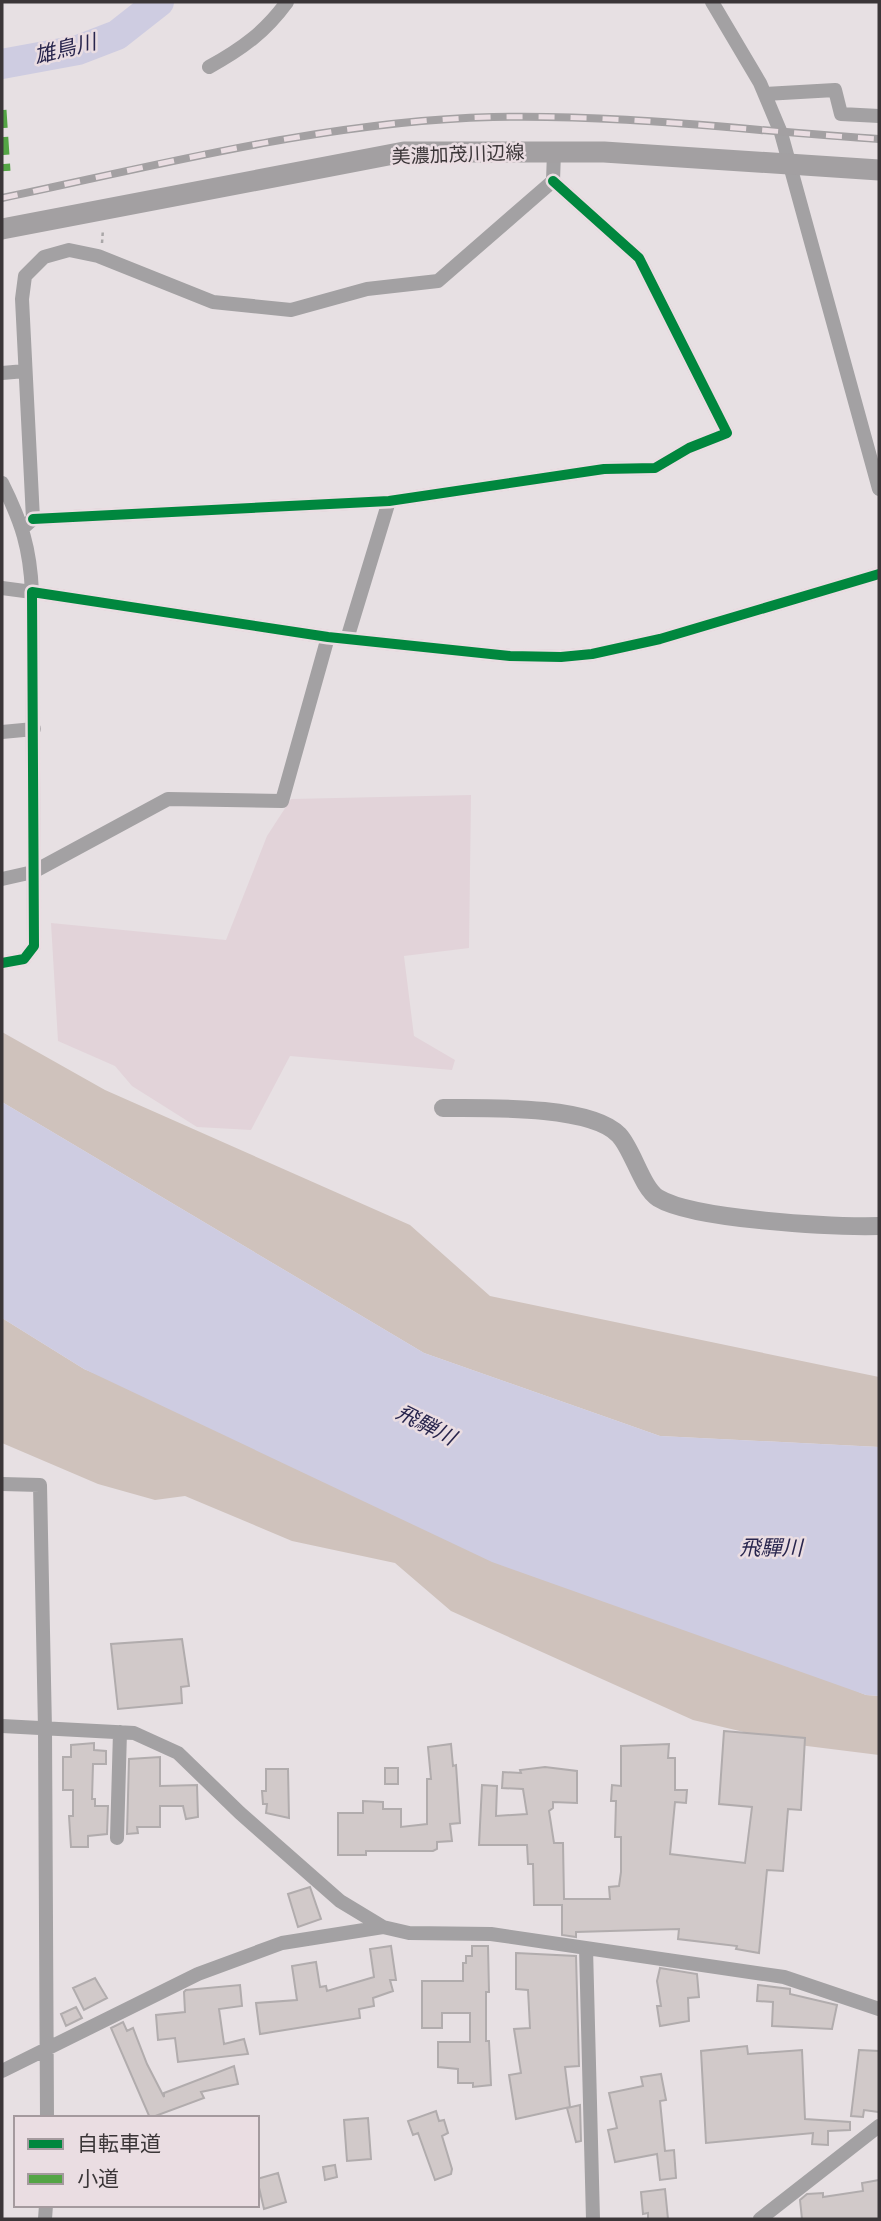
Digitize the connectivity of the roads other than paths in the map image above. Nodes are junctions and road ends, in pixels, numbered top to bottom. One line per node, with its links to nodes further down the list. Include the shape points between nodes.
1 (287, 2): 3 (street, via 246,47)
2 (712, 2): 4 (street)
3 (209, 67)
4 (765, 94): 5 (street, via 835,90 841,114); 7 (street)
5 (879, 116)
6 (554, 152): 7 (main road, 美濃加茂川辺線); 9 (street); 10 (main road, 美濃加茂川辺線, via 404,152)
7 (791, 163): 8 (main road, 美濃加茂川辺線); 14 (street)
8 (879, 170)
9 (553, 181): 11 (street, via 438,281 367,289 291,310 213,302 98,256 69,250 44,257 25,276); 15 (street, via 639,258 727,433 655,468 604,469)
10 (2, 229)
11 (25, 371): 12 (street); 16 (street)
12 (2, 373)
13 (2, 483): 16 (street)
14 (879, 489)
15 (389, 502): 16 (street); 21 (street)
16 (28, 523): 19 (street)
17 (879, 574): 21 (street, via 660,639 592,654 510,656)
18 (2, 588): 19 (street)
19 (32, 592): 20 (street); 22 (street)
20 (328, 637): 21 (street); 24 (street, via 282,801 168,799)
21 (346, 639)
22 (34, 729): 23 (street); 24 (street)
23 (2, 732)
24 (33, 872): 25 (street); 26 (street, via 34,946 24,959)
25 (2, 879)
26 (2, 963)
27 (443, 1108): 28 (street, via 581,1116 608,1125 621,1137 655,1197 670,1204 719,1215)
28 (879, 1226)
29 (2, 1484): 31 (street, via 40,1485)
30 (2, 1726): 31 (street)
31 (45, 1729): 32 (street); 37 (street)
32 (120, 1732): 33 (street); 34 (street, via 134,1733 178,1753 340,1901)
33 (117, 1838)
34 (383, 1927): 35 (street, via 409,1933 491,1934); 37 (street, via 282,1943 198,1974)
35 (586, 1948): 36 (street, via 784,1977); 41 (street)
36 (879, 2009)
37 (48, 2046): 38 (street); 39 (street)
38 (2, 2071)
39 (47, 2116)
40 (879, 2126): 42 (street)
41 (593, 2219)
42 (760, 2219)

